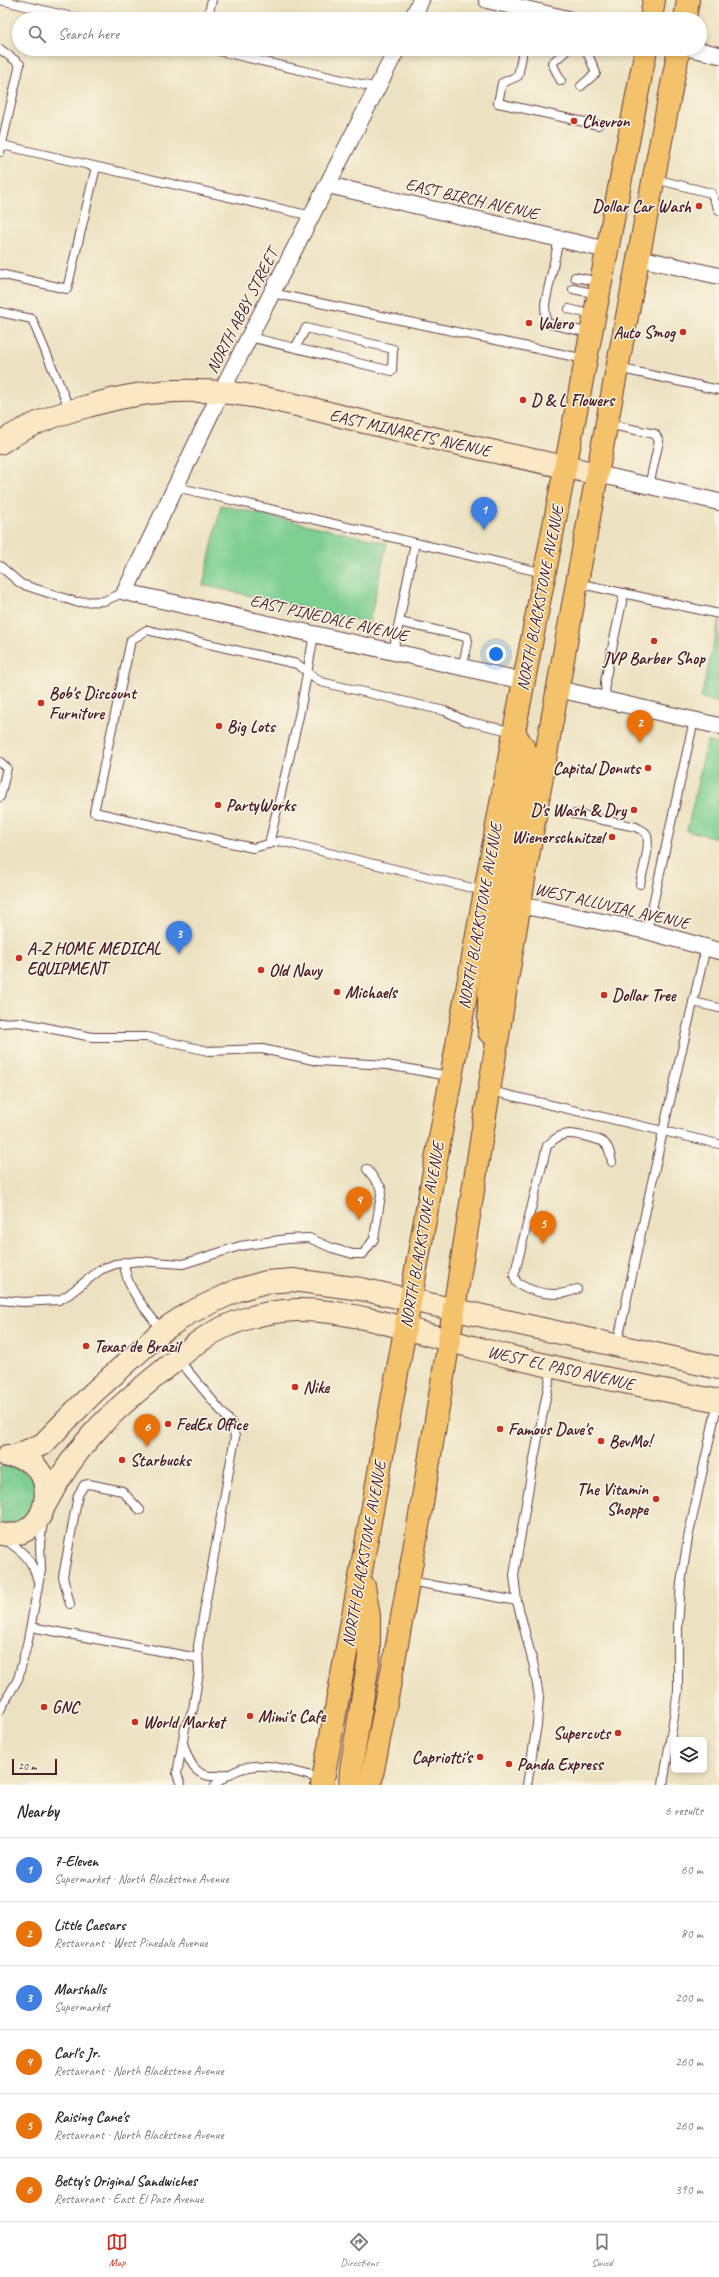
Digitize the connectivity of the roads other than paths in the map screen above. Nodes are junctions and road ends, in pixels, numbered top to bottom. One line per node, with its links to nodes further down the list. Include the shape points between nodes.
1 (0, 0): 7 (lane)
2 (212, 0): 8 (lane)
3 (421, 0): 9 (street)
4 (487, 0): 10 (street)
5 (654, 0): 11 (main road)
6 (688, 0): 12 (main road)
7 (51, 12)
8 (209, 12)
9 (415, 12)
10 (538, 12)
11 (652, 12)
12 (686, 12)
13 (0, 49): 27 (lane, via 20,64)
14 (707, 52): 15 (street)
15 (719, 55)
16 (240, 56): 25 (lane)
17 (393, 56): 25 (street, NORTH ABBY STREET)
18 (522, 56): 26 (lane, via 518,76 502,83 498,103)
19 (560, 56): 23 (lane, via 552,63)
20 (589, 56): 24 (lane, via 596,73)
21 (645, 56): 34 (main road, NORTH BLACKSTONE AVENUE)
22 (678, 56): 29 (main road, NORTH BLACKSTONE AVENUE)
23 (561, 81)
24 (581, 86)
25 (377, 88): 30 (street, NORTH ABBY STREET)
26 (598, 125)
27 (1, 148): 28 (lane)
28 (96, 166): 32 (lane); 36 (lane, via 67,289)
29 (654, 178): 31 (lane, via 711,193); 35 (main road, NORTH BLACKSTONE AVENUE)
30 (328, 185): 32 (street, NORTH ABBY STREET); 33 (street, EAST BIRCH AVENUE)
31 (719, 210)
32 (312, 216): 40 (street, NORTH ABBY STREET)
33 (559, 239): 34 (street, EAST BIRCH AVENUE); 41 (lane, via 546,323)
34 (607, 250): 41 (main road, NORTH BLACKSTONE AVENUE)
35 (639, 258): 37 (street); 47 (main road, NORTH BLACKSTONE AVENUE)
36 (0, 274)
37 (719, 276)
38 (575, 277): 41 (lane)
39 (572, 289): 41 (lane)
40 (272, 293): 44 (street, NORTH ABBY STREET); 46 (lane)
41 (596, 306): 42 (lane); 46 (main road, NORTH BLACKSTONE AVENUE)
42 (569, 309)
43 (0, 312): 50 (lane, via 32,319)
44 (249, 337): 45 (lane); 49 (street, NORTH ABBY STREET)
45 (295, 348): 45 (lane, via 310,352 392,371 393,349 306,328)
46 (586, 359): 53 (main road, NORTH BLACKSTONE AVENUE)
47 (618, 368): 48 (lane); 51 (main road, NORTH BLACKSTONE AVENUE)
48 (719, 390)
49 (221, 392): 50 (street, EAST MINARETS AVENUE, via 182,390 137,394); 53 (street, EAST MINARETS AVENUE, via 252,396); 56 (street, NORTH ABBY STREET)
50 (71, 411): 52 (street, EAST MINARETS AVENUE, via 14,434)
51 (607, 424): 54 (main road, NORTH BLACKSTONE AVENUE); 55 (lane, via 655,434 659,441)
52 (0, 443)
53 (565, 467): 54 (street, EAST MINARETS AVENUE); 60 (main road, NORTH BLACKSTONE AVENUE)
54 (598, 474): 55 (street); 61 (main road, NORTH BLACKSTONE AVENUE)
55 (649, 486): 57 (street)
56 (176, 487): 58 (lane); 62 (street, NORTH ABBY STREET)
57 (719, 502)
58 (415, 543): 60 (lane); 65 (lane)
59 (0, 566): 62 (lane, via 21,584 76,602 104,601)
60 (545, 573): 70 (main road, NORTH BLACKSTONE AVENUE)
61 (577, 582): 63 (lane); 71 (main road, NORTH BLACKSTONE AVENUE)
62 (125, 592): 66 (street, EAST PINEDALE AVENUE)
63 (624, 593): 64 (lane); 72 (lane, via 604,681)
64 (719, 614)
65 (399, 622): 67 (lane); 68 (lane, via 466,637 468,642)
66 (314, 635): 67 (street, EAST PINEDALE AVENUE); 69 (lane)
67 (393, 652): 68 (street, EAST PINEDALE AVENUE)
68 (462, 668): 70 (street, EAST PINEDALE AVENUE)
69 (308, 672): 75 (lane, via 321,682 445,711 466,721); 79 (lane); 79 (lane, via 297,664 147,630 131,640 94,812 254,848)
70 (524, 682): 75 (main road, NORTH BLACKSTONE AVENUE)
71 (558, 690): 72 (street); 82 (main road, NORTH BLACKSTONE AVENUE)
72 (606, 700): 73 (street)
73 (694, 720): 74 (street); 83 (lane)
74 (719, 726)
75 (514, 732): 81 (main road, NORTH BLACKSTONE AVENUE); 82 (main road, via 527,753 506,885 508,892)
76 (0, 762): 77 (lane, via 7,768)
77 (0, 797)
78 (575, 814): 80 (lane, via 636,827 645,832 648,849)
79 (269, 844): 81 (lane, via 280,841)
80 (640, 884)
81 (485, 891): 88 (main road, NORTH BLACKSTONE AVENUE); 89 (main road, via 499,898 501,906 489,994)
82 (520, 905): 83 (street, WEST ALLUVIAL AVENUE); 89 (main road, NORTH BLACKSTONE AVENUE)
83 (647, 931): 84 (street, WEST ALLUVIAL AVENUE)
84 (712, 949): 85 (lane)
85 (693, 1002): 86 (lane); 90 (lane)
86 (719, 1008)
87 (0, 1023): 88 (lane, via 19,1022 92,1037 147,1037 208,1051 262,1049 318,1061 387,1065)
88 (450, 1076): 96 (main road, NORTH BLACKSTONE AVENUE)
89 (490, 1091): 90 (lane); 98 (main road, NORTH BLACKSTONE AVENUE)
90 (663, 1131): 91 (lane); 102 (lane)
91 (719, 1144)
92 (612, 1162): 95 (lane, via 604,1142 567,1132 555,1137 547,1146 514,1276 517,1284 525,1288 556,1295 564,1295)
93 (367, 1169): 94 (lane, via 382,1189 374,1239 363,1254 332,1248 309,1238 240,1246 183,1264)
94 (124, 1262): 97 (lane, via 100,1270 59,1300); 100 (lane, via 126,1277 132,1291)
95 (577, 1289)
96 (411, 1298): 98 (street, WEST EL PASO AVENUE); 99 (main road, NORTH BLACKSTONE AVENUE); 100 (street, WEST EL PASO AVENUE, via 328,1283 293,1280 266,1282 238,1290 189,1313)
97 (0, 1300)
98 (454, 1308): 101 (main road, NORTH BLACKSTONE AVENUE); 102 (street, WEST EL PASO AVENUE)
99 (405, 1329): 101 (street, WEST EL PASO AVENUE); 103 (street, WEST EL PASO AVENUE, via 324,1312 297,1310 270,1313 225,1327 205,1337); 112 (main road, NORTH BLACKSTONE AVENUE)
100 (162, 1331): 107 (street, via 166,1342 163,1350 114,1393); 108 (street, WEST EL PASO AVENUE, via 93,1393 43,1444)
101 (450, 1341): 104 (street, WEST EL PASO AVENUE); 113 (main road, NORTH BLACKSTONE AVENUE)
102 (617, 1345): 105 (street, WEST EL PASO AVENUE)
103 (178, 1359): 107 (street, WEST EL PASO AVENUE); 118 (lane, via 227,1417 234,1430 234,1446 198,1646)
104 (552, 1366): 106 (street, WEST EL PASO AVENUE); 115 (lane, via 515,1562)
105 (719, 1368)
106 (719, 1401): 128 (lane, via 688,1538 681,1584 678,1691)
107 (98, 1426): 109 (street, via 67,1465)
108 (5, 1454): 109 (street, via 30,1463 39,1471 46,1489)
109 (46, 1502): 111 (street, via 36,1522 27,1529 11,1535); 114 (lane)
110 (140, 1510): 116 (lane, via 122,1491 90,1484 82,1489 78,1495 63,1577)
111 (0, 1535): 114 (lane, via 26,1554 34,1565)
112 (362, 1570): 122 (main road, NORTH BLACKSTONE AVENUE); 125 (main road, via 369,1616 369,1658)
113 (409, 1581): 115 (lane); 126 (main road, NORTH BLACKSTONE AVENUE)
114 (39, 1583): 117 (lane)
115 (517, 1601): 127 (lane, via 539,1697 538,1725)
116 (70, 1604)
117 (31, 1627): 118 (lane); 119 (lane, via 18,1679)
118 (198, 1658): 120 (lane, via 199,1672 193,1710)
119 (0, 1710)
120 (182, 1742): 121 (lane, via 187,1757 199,1772 209,1777); 123 (lane, via 176,1774)
121 (229, 1774): 122 (lane, via 237,1769 255,1765); 124 (lane)
122 (325, 1783)
123 (181, 1785)
124 (215, 1785)
125 (350, 1785)
126 (370, 1785)
127 (527, 1785)
128 (663, 1785)

